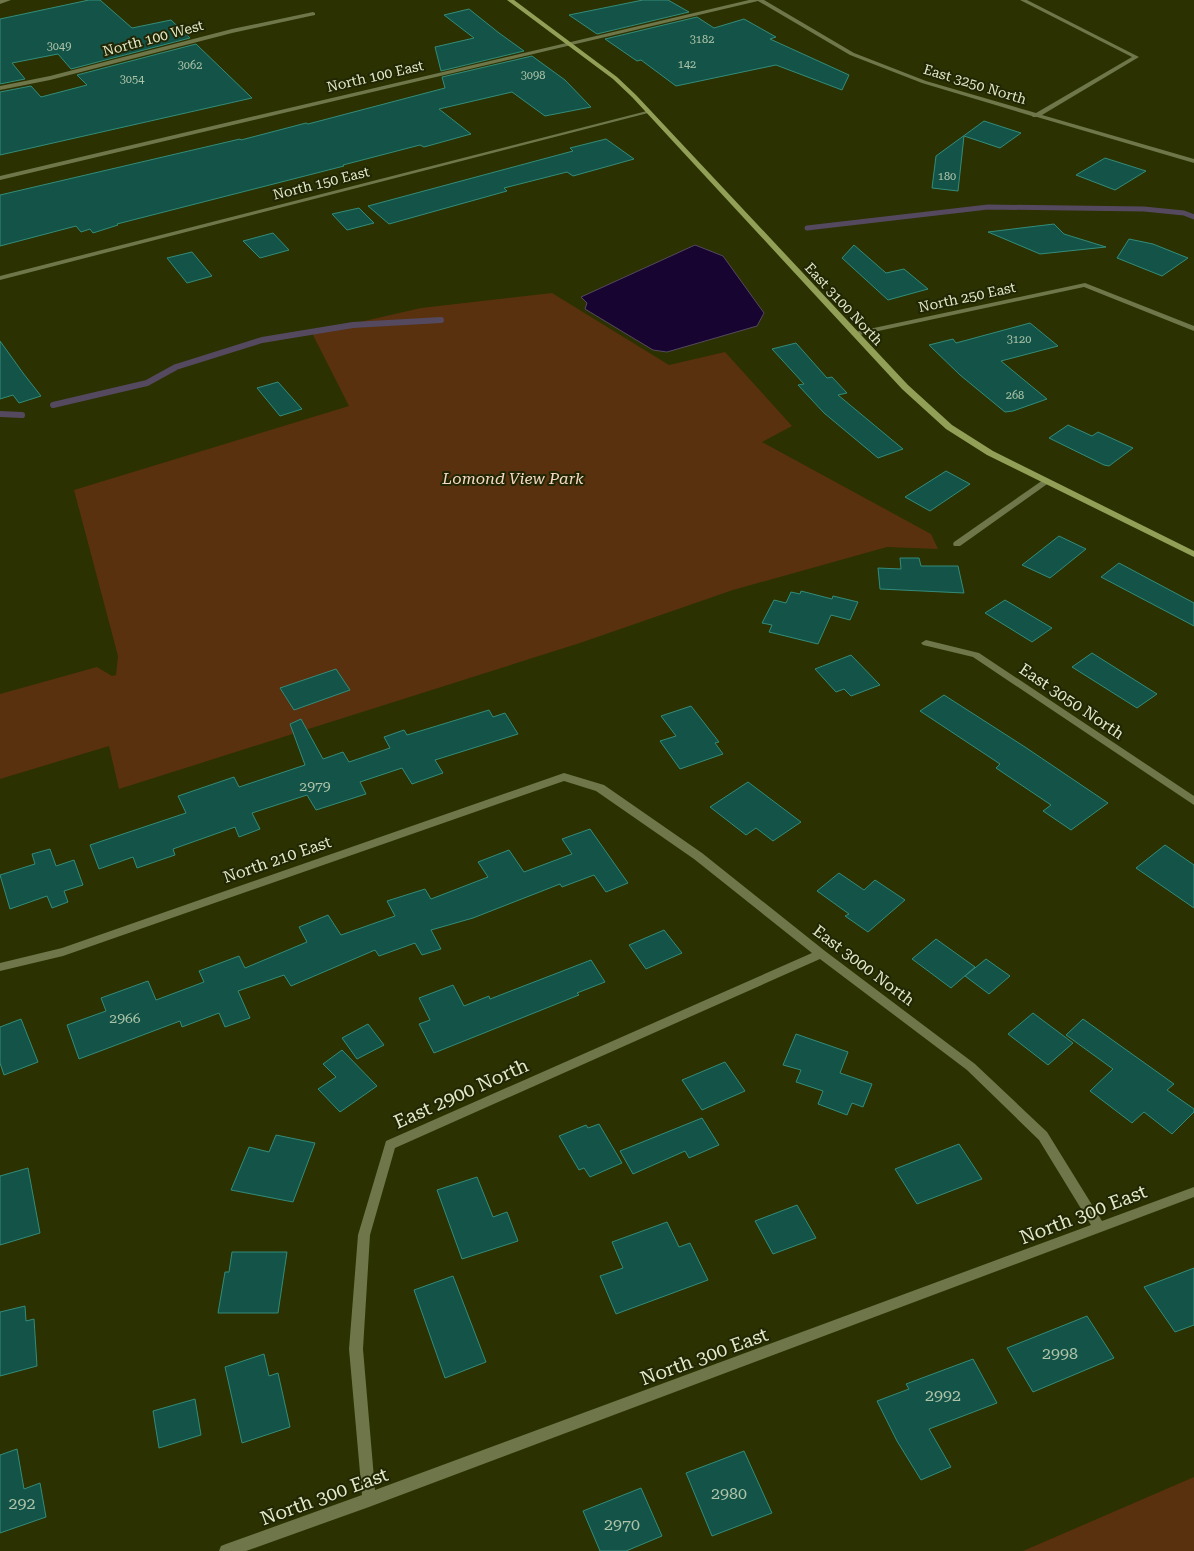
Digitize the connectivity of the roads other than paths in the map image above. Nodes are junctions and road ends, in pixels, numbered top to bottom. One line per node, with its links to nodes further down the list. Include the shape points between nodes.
1 (8, 0): 6 (street)
2 (510, 0): 8 (street, East 3100 North)
3 (756, 0): 8 (street, North 100 East)
4 (760, 0): 11 (street, East 3250 North, via 852,54 924,82)
5 (1023, 0): 11 (street, via 1136,57)
6 (0, 2)
7 (313, 14): 9 (street, North 100 West)
8 (570, 43): 10 (street, East 3100 North, via 615,78); 13 (street, North 100 East)
9 (0, 88)
10 (649, 112): 14 (street, North 150 East); 16 (street, East 3100 North)
11 (1035, 116): 12 (street, East 3250 North)
12 (1194, 161)
13 (0, 178)
14 (0, 278)
15 (1194, 328): 16 (street, North 250 East, via 1085,285)
16 (854, 334): 17 (street, East 3100 North, via 949,427)
17 (1046, 482): 18 (street); 19 (street, East 3100 North)
18 (957, 544)
19 (1194, 554)
20 (926, 643): 22 (street, East 3050 North, via 976,655)
21 (564, 777): 23 (street, East 3000 North, via 600,788 698,856); 24 (street, North 210 East, via 63,952)
22 (1194, 801)
23 (820, 954): 26 (street, East 3000 North, via 971,1066 1043,1136); 27 (street, East 2900 North, via 390,1145 364,1235 356,1349)
24 (0, 966)
25 (1194, 1192): 26 (street, North 300 East)
26 (1100, 1228): 27 (street, North 300 East)
27 (368, 1500): 28 (street, North 300 East)
28 (226, 1551)

